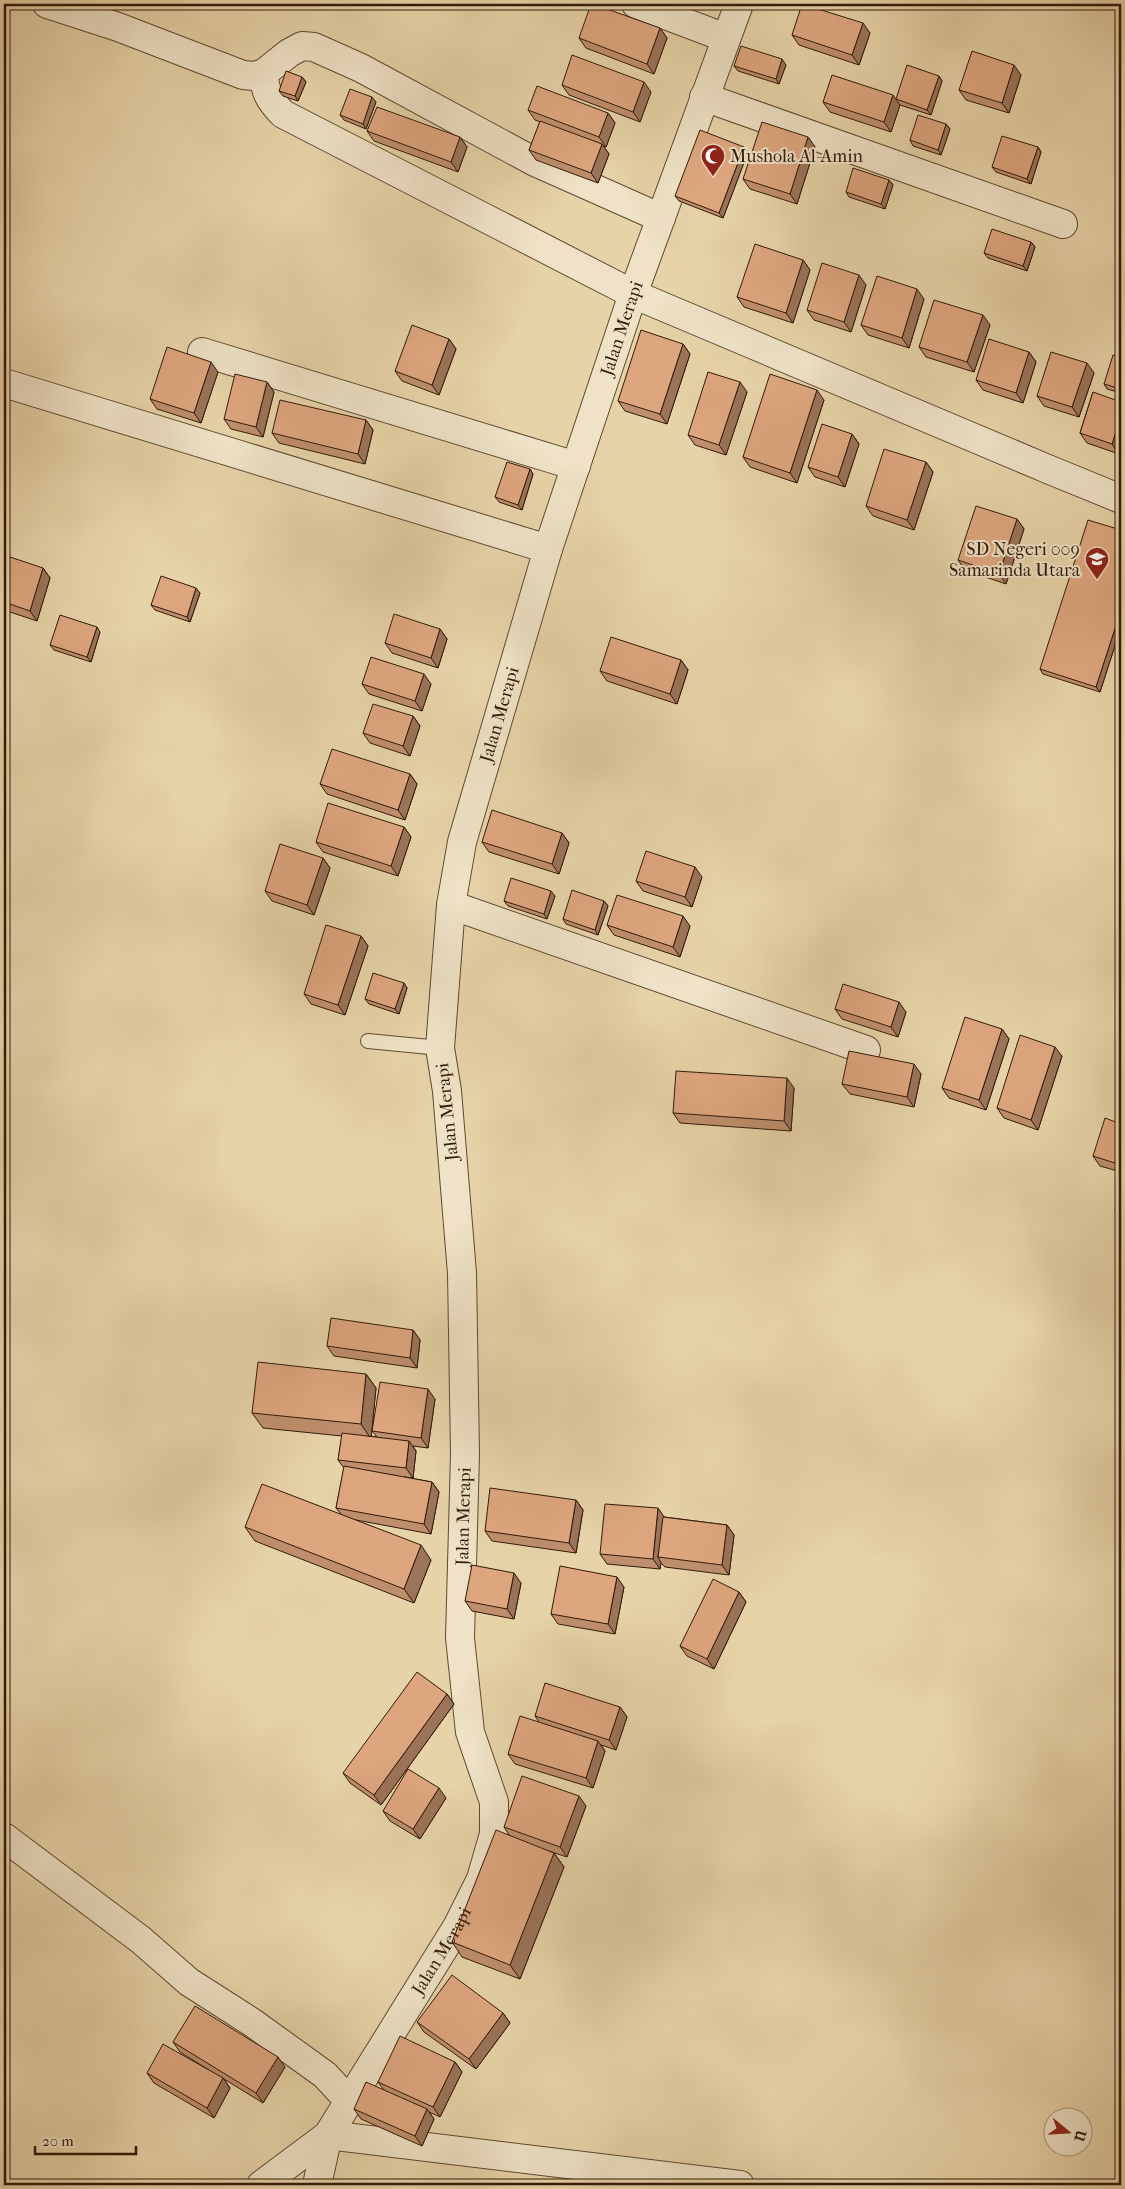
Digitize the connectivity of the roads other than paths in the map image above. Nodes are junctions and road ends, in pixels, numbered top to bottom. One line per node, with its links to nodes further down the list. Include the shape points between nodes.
1 (47, 4): 5 (street, via 118,27 242,76)
2 (636, 4): 4 (street)
3 (739, 4): 4 (street, Jalan Merapi)
4 (726, 38): 6 (street, Jalan Merapi)
5 (264, 73): 7 (street, via 302,46 314,48 361,68 535,162); 9 (street, via 264,87 270,101 282,114)
6 (704, 97): 7 (street, Jalan Merapi); 8 (street)
7 (661, 218): 9 (street, Jalan Merapi)
8 (1064, 224)
9 (633, 294): 12 (street, Jalan Merapi); 13 (street)
10 (202, 352): 12 (street)
11 (4, 383): 14 (street)
12 (576, 466): 14 (street, Jalan Merapi)
13 (1121, 499)
14 (548, 549): 15 (street, Jalan Merapi, via 462,842)
15 (451, 905): 17 (street, Jalan Merapi); 18 (street)
16 (368, 1041): 17 (lane)
17 (440, 1048): 20 (street, Jalan Merapi, via 462,1273 465,1454 460,1638 470,1732 494,1802 494,1834 481,1879 456,1926)
18 (866, 1050)
19 (4, 1837): 20 (street, via 141,1940 189,1982 253,2022 325,2075)
20 (350, 2102): 21 (street, Jalan Merapi)
21 (328, 2135): 22 (street, Jalan Merapi); 23 (street); 24 (street)
22 (261, 2185)
23 (317, 2185)
24 (740, 2185)

